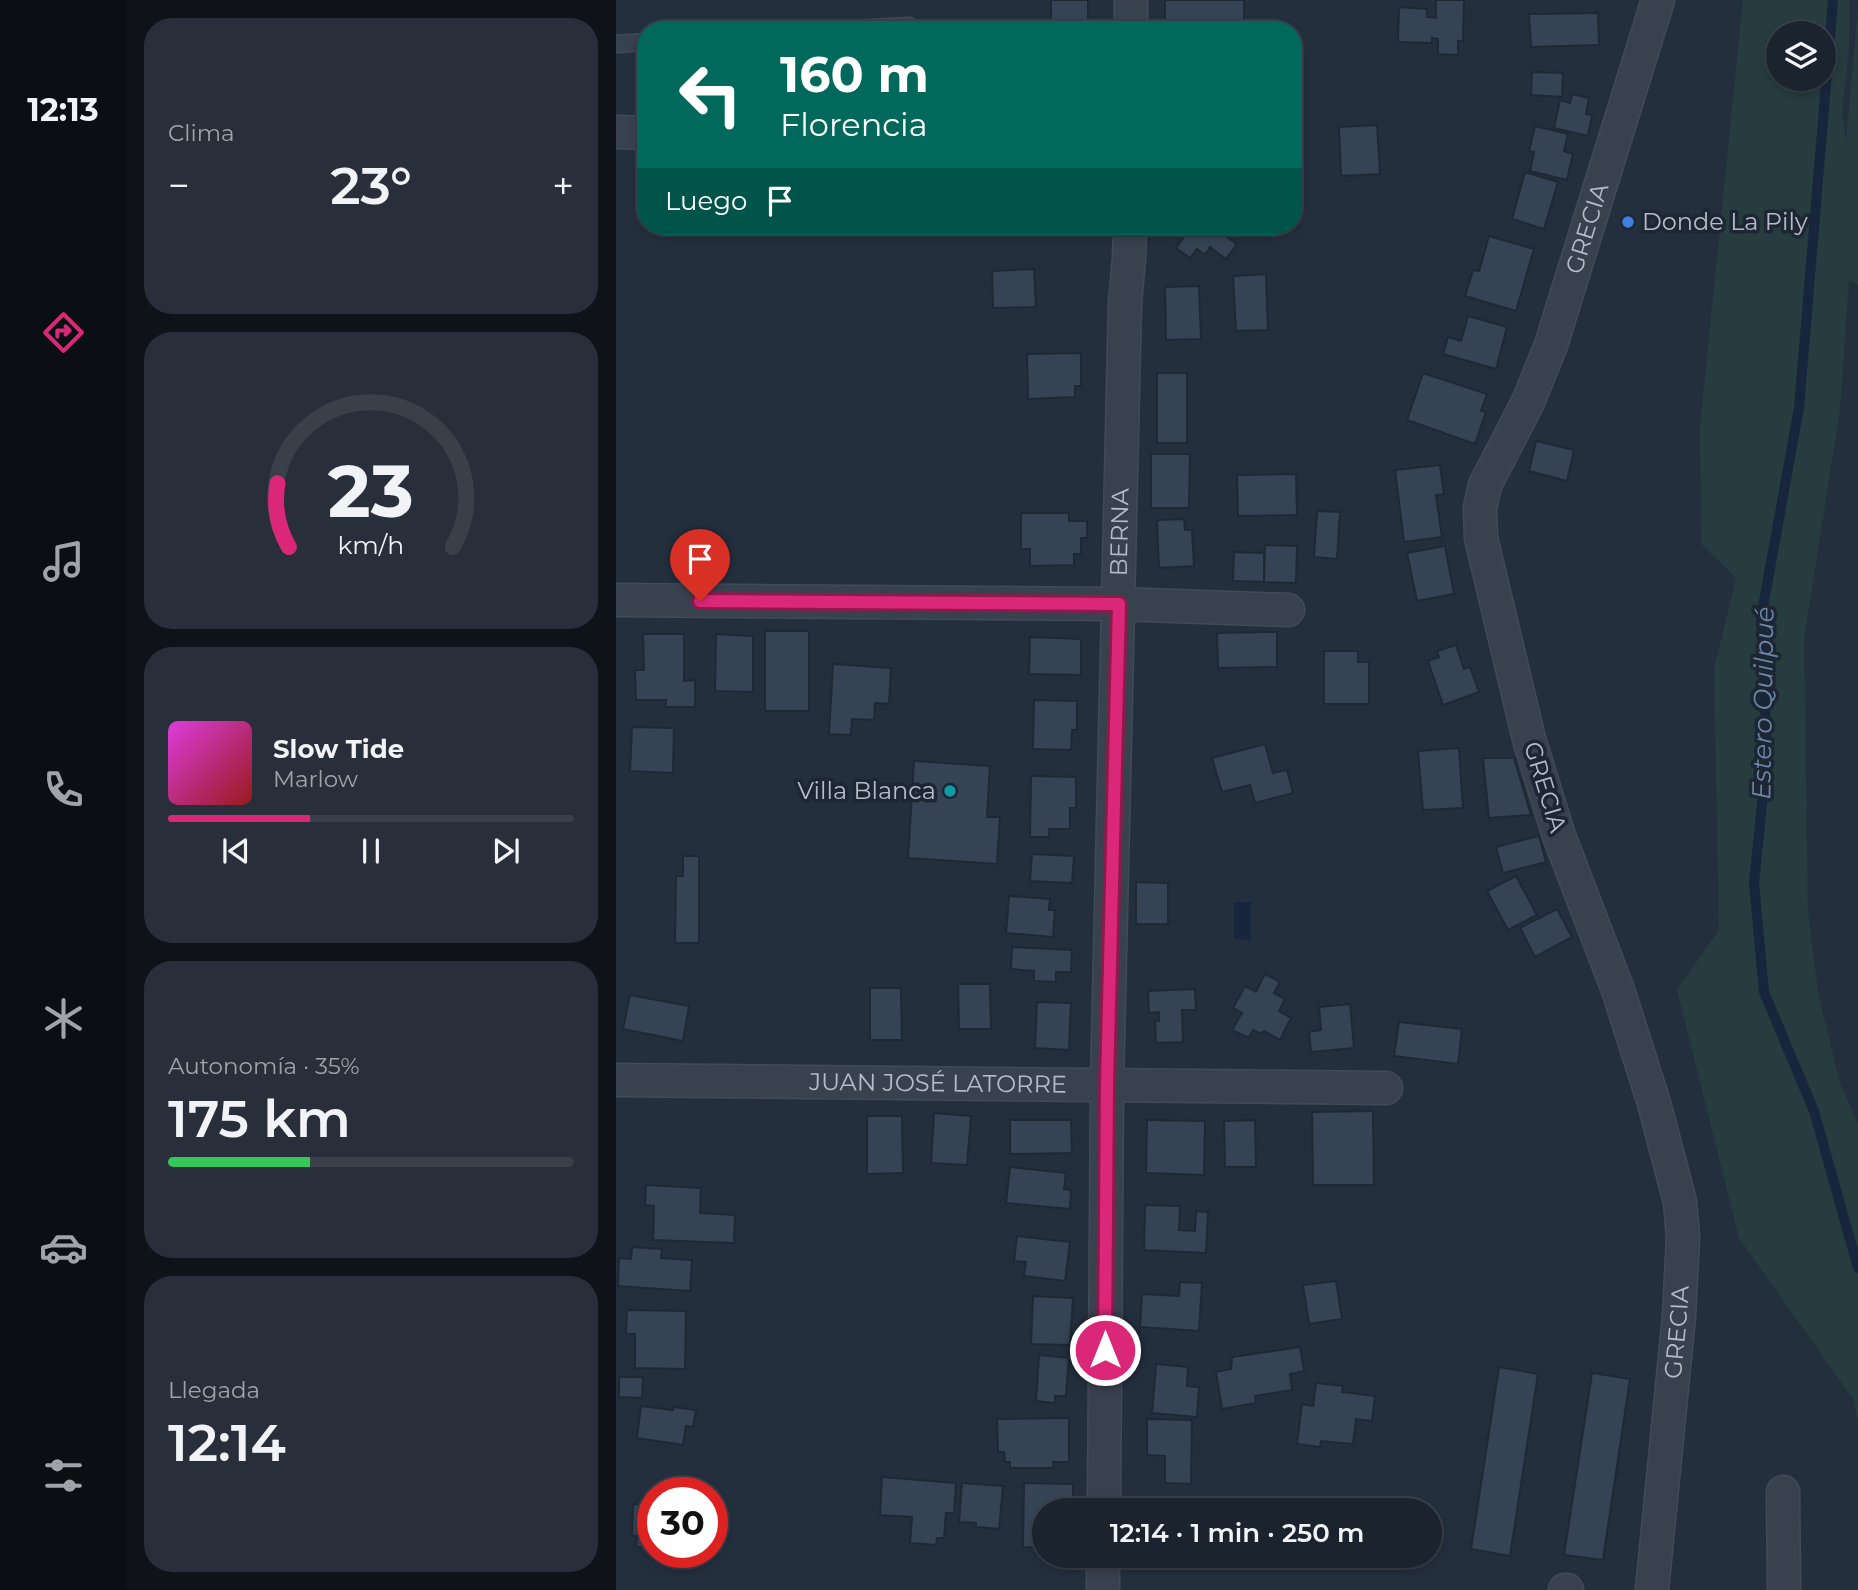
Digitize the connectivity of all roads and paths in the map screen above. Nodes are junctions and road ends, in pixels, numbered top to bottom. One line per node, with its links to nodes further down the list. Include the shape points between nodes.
1 (1131, 0): 3 (street)
2 (1658, 0): 19 (street, GRECIA, via 1551,345 1528,402 1485,485 1480,508 1481,538 1530,739 1559,836 1618,990 1680,1202 1679,1316)
3 (1131, 21)
4 (637, 43): 5 (lane)
5 (616, 44)
6 (616, 132): 7 (street)
7 (637, 133)
8 (1130, 235): 10 (street, BERNA)
9 (616, 600): 10 (street)
10 (1119, 604): 11 (street); 13 (street, BERNA)
11 (1287, 610)
12 (616, 1080): 13 (street, JUAN JOSÉ LATORRE)
13 (1107, 1084): 14 (street, JUAN JOSÉ LATORRE); 16 (street, BERNA)
14 (1386, 1088)
15 (1783, 1492): 20 (street)
16 (1104, 1498)
17 (1103, 1568): 18 (street)
18 (1103, 1590)
19 (1653, 1590)
20 (1784, 1590)

